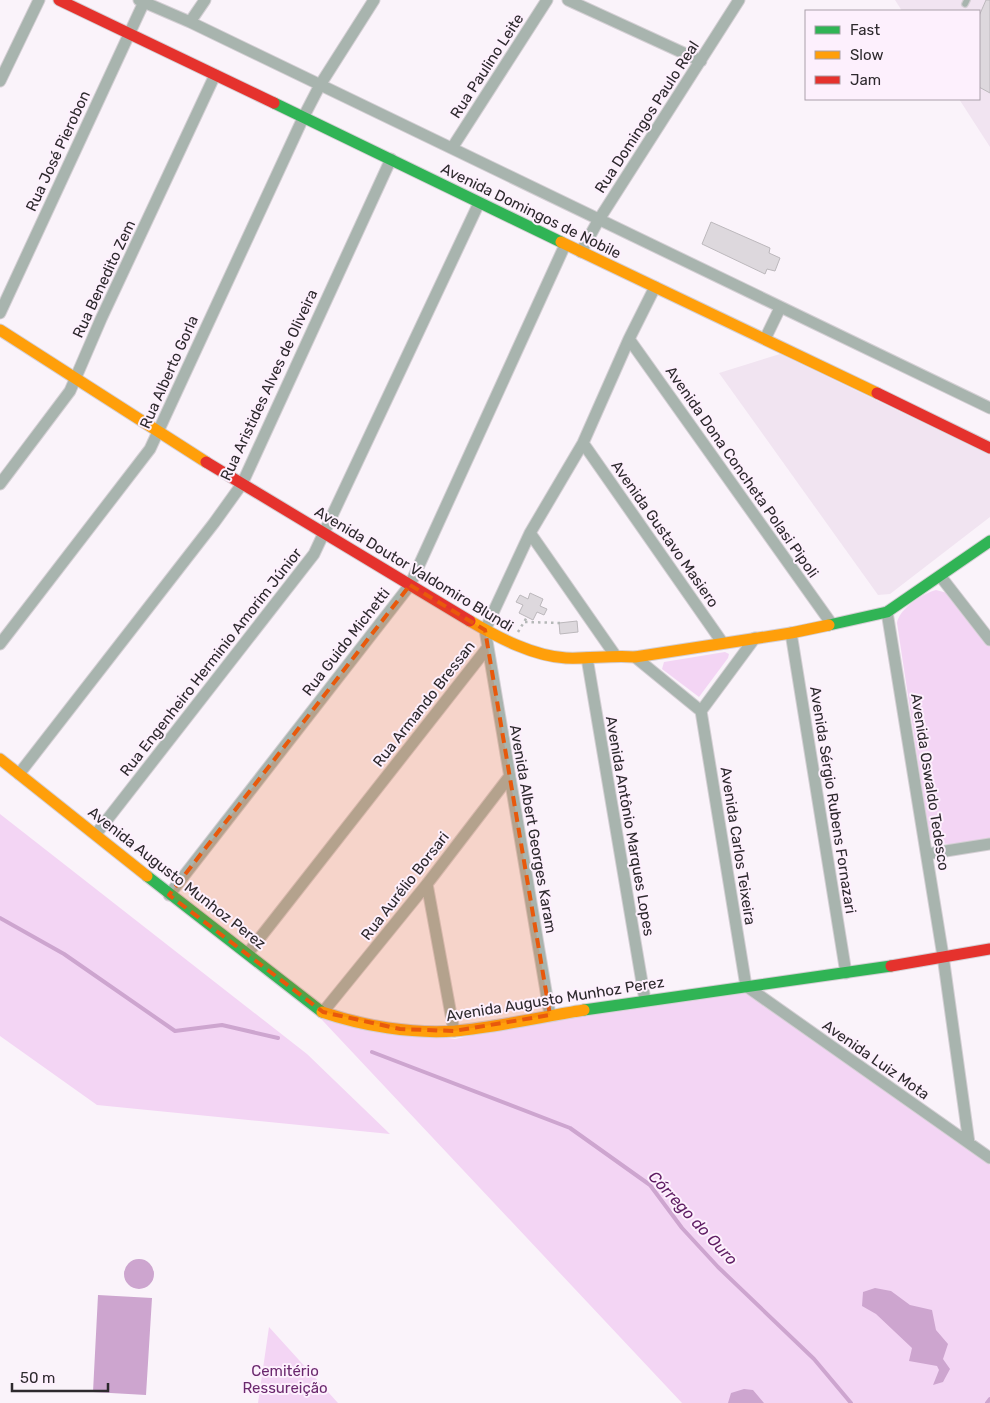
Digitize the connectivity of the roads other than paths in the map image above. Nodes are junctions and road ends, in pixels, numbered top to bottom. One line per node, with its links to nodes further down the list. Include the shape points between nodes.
1 (39, 0): 13 (street)
2 (59, 0): 10 (street, Avenida Domingos de Nobile)
3 (205, 0): 9 (street)
4 (374, 0): 14 (street, Rua Alberto Gorla)
5 (547, 0): 16 (street, Rua Paulino Leite)
6 (568, 0): 11 (street)
7 (739, 0): 11 (street, Rua Domingos Paulo Real)
8 (142, 1): 9 (street, Avenida Domingos de Nobile); 10 (street, Rua José Pierobon)
9 (190, 22): 14 (street, Avenida Domingos de Nobile)
10 (130, 34): 12 (street, Avenida Domingos de Nobile); 24 (street, Rua José Pierobon)
11 (701, 61): 19 (street, Rua Domingos Paulo Real)
12 (215, 75): 15 (street, Avenida Domingos de Nobile); 28 (street, Rua Benedito Zem)
13 (0, 82)
14 (320, 85): 15 (street, Rua Alberto Gorla); 16 (street, Avenida Domingos de Nobile)
15 (304, 116): 17 (street, Avenida Domingos de Nobile); 30 (street, Rua Alberto Gorla)
16 (452, 148): 19 (street, Avenida Domingos de Nobile)
17 (390, 159): 18 (street, Avenida Domingos de Nobile); 34 (street, Rua Aristides Alves de Oliveira)
18 (479, 202): 20 (street, Avenida Domingos de Nobile); 36 (street, Rua Engenheiro Herminio Amorim Júnior)
19 (598, 221): 21 (street, Rua Domingos Paulo Real); 23 (street, Avenida Domingos de Nobile)
20 (565, 245): 21 (street, Avenida Domingos de Nobile); 39 (street, Rua Guido Michetti)
21 (581, 252): 22 (street, Avenida Domingos de Nobile)
22 (655, 287): 26 (street, Rua Armando Bressan); 27 (street, Avenida Domingos de Nobile)
23 (780, 308): 27 (street); 29 (street, Avenida Domingos de Nobile)
24 (0, 313)
25 (0, 330): 28 (street, Avenida Doutor Valdomiro Blundi)
26 (629, 339): 31 (street, Rua Armando Bressan); 41 (street, Avenida Dona Concheta Polasi Pipoli)
27 (765, 339): 32 (street, Avenida Domingos de Nobile)
28 (76, 379): 30 (street, Avenida Doutor Valdomiro Blundi); 33 (street, Rua Benedito Zem, via 55,414)
29 (990, 408)
30 (158, 433): 34 (street, Avenida Doutor Valdomiro Blundi); 47 (street, Rua Alberto Gorla, via 130,476)
31 (583, 443): 35 (street, Rua Armando Bressan); 46 (street, Avenida Gustavo Masiero)
32 (990, 448)
33 (0, 484)
34 (242, 484): 36 (street, Avenida Doutor Valdomiro Blundi); 54 (street, Rua Aristides Alves de Oliveira)
35 (530, 533): 42 (street, Rua Armando Bressan); 49 (street)
36 (325, 535): 39 (street, Avenida Doutor Valdomiro Blundi); 56 (street, Rua Engenheiro Herminio Amorim Júnior, via 294,581)
37 (990, 541): 38 (street, Avenida Doutor Valdomiro Blundi)
38 (941, 577): 40 (street, Avenida Doutor Valdomiro Blundi); 45 (street)
39 (410, 585): 42 (street, Avenida Doutor Valdomiro Blundi); 60 (street, Rua Guido Michetti)
40 (888, 612): 41 (street, Avenida Doutor Valdomiro Blundi); 58 (street, Avenida Oswaldo Tedesco)
41 (831, 623): 43 (street, Avenida Doutor Valdomiro Blundi)
42 (485, 630): 48 (street, Rua Armando Bressan); 51 (street, Avenida Doutor Valdomiro Blundi, via 513,645 549,656)
43 (791, 633): 44 (street, Avenida Doutor Valdomiro Blundi); 64 (street, Avenida Sérgio Rubens Fornazari)
44 (755, 638): 46 (street, Avenida Doutor Valdomiro Blundi); 52 (street)
45 (990, 640)
46 (722, 642): 50 (street, Avenida Doutor Valdomiro Blundi)
47 (0, 644)
48 (488, 646): 55 (street, Avenida Albert Georges Karam); 62 (street, Rua Armando Bressan)
49 (615, 655): 50 (street, Avenida Doutor Valdomiro Blundi); 51 (street, Avenida Doutor Valdomiro Blundi)
50 (635, 657): 52 (street)
51 (587, 658): 66 (street, Avenida Antônio Marques Lopes)
52 (701, 711): 65 (street, Avenida Carlos Teixeira)
53 (0, 760): 54 (street, Avenida Augusto Munhoz Perez)
54 (19, 774): 56 (street, Avenida Augusto Munhoz Perez)
55 (509, 777): 59 (street, Rua Aurélio Borsari); 68 (street, Avenida Albert Georges Karam)
56 (96, 834): 60 (street, Avenida Augusto Munhoz Perez)
57 (990, 844): 58 (street)
58 (927, 854): 63 (street, Avenida Oswaldo Tedesco)
59 (427, 884): 67 (street, Rua Aurélio Borsari); 69 (street)
60 (169, 895): 62 (street, Avenida Augusto Munhoz Perez)
61 (990, 949): 63 (street, Avenida Augusto Munhoz Perez)
62 (248, 953): 67 (street, Avenida Augusto Munhoz Perez)
63 (943, 956): 64 (street, Avenida Augusto Munhoz Perez); 70 (street, Avenida Oswaldo Tedesco)
64 (846, 973): 65 (street, Avenida Augusto Munhoz Perez)
65 (746, 986): 66 (street, Avenida Augusto Munhoz Perez); 70 (street, Avenida Luiz Mota)
66 (645, 1000): 68 (street, Avenida Augusto Munhoz Perez)
67 (323, 1012): 69 (street, Avenida Augusto Munhoz Perez, via 400,1029)
68 (550, 1015): 69 (street, Avenida Augusto Munhoz Perez)
69 (454, 1031)
70 (969, 1143): 71 (street, Avenida Luiz Mota)
71 (990, 1158)

